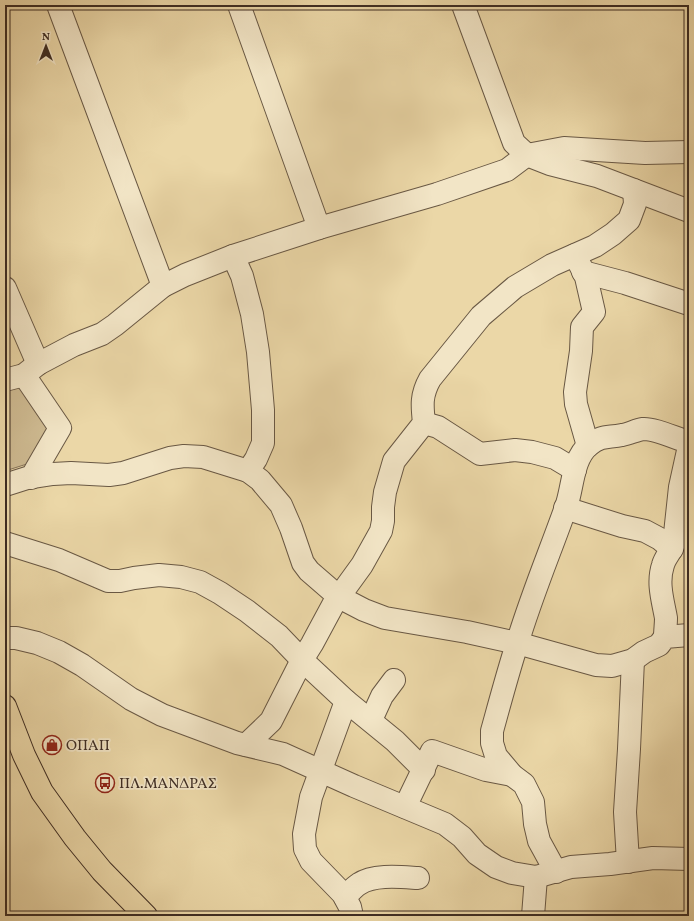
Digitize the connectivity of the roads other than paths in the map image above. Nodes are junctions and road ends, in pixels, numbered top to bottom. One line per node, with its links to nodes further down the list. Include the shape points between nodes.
1 (58, 5): 11 (street)
2 (239, 5): 8 (street)
3 (463, 5): 5 (street, via 514,143)
4 (689, 152): 5 (street, via 644,153 564,148)
5 (527, 155): 6 (street); 8 (street, via 507,170 436,194)
6 (634, 190): 7 (street); 10 (street, via 634,204 629,220)
7 (689, 211)
8 (319, 228): 9 (street)
9 (233, 256): 11 (street); 20 (street, via 242,276 252,314 263,410 263,443)
10 (579, 263): 13 (street); 15 (street, via 552,265 515,287 481,316 424,390); 17 (street, via 594,312 582,327 575,392)
11 (163, 286): 14 (street, via 102,334 74,345)
12 (5, 288): 14 (street)
13 (689, 304)
14 (22, 373): 21 (street, via 60,428)
15 (424, 423): 19 (street, via 438,427 480,454 514,450 532,452 555,458); 26 (street, via 394,461 385,492 381,531 362,565)
16 (689, 442): 17 (street, via 643,429 622,435 600,437)
17 (588, 446): 19 (street, via 581,454)
18 (689, 446): 25 (street, via 680,487 677,529)
19 (575, 470): 23 (street)
20 (248, 471): 21 (street, via 202,456 184,456 116,474 72,473); 26 (street, via 260,480 280,504 303,563)
21 (31, 478): 22 (street)
22 (5, 485)
23 (565, 508): 25 (street, via 622,526 645,530); 30 (street)
24 (5, 543): 31 (street, via 59,560 108,581 159,575 200,582 247,611 279,636)
25 (672, 549): 28 (street, via 663,564 661,576 666,619)
26 (339, 597): 30 (street, via 385,618); 31 (street)
27 (689, 635): 28 (street)
28 (665, 637): 32 (street, via 659,645)
29 (5, 638): 37 (street, via 37,643 59,652 130,699 162,715)
30 (517, 643): 32 (street, via 596,664 612,666); 40 (street, via 492,731 496,756)
31 (302, 660): 34 (street); 37 (street, via 271,721)
32 (633, 660): 43 (street, via 625,812)
33 (394, 680): 36 (street, via 382,696)
34 (346, 701): 36 (street); 39 (street)
35 (5, 706): 47 (main road, via 42,792 102,871)
36 (371, 720): 38 (street)
37 (246, 745): 39 (street, via 283,754)
38 (424, 770): 40 (street, via 432,751 486,770); 41 (street)
39 (320, 771): 41 (street); 46 (street, via 311,797 304,834 305,849 311,861)
40 (512, 775): 44 (street, via 524,784 533,802)
41 (405, 807): 44 (street, via 445,824 462,837 477,854 496,867 512,874)
42 (689, 859): 43 (street, via 653,858)
43 (628, 862): 44 (street, via 571,867)
44 (546, 875): 48 (street)
45 (418, 878): 46 (street, via 388,877 367,880 358,884)
46 (349, 907)
47 (146, 916)
48 (533, 916)

